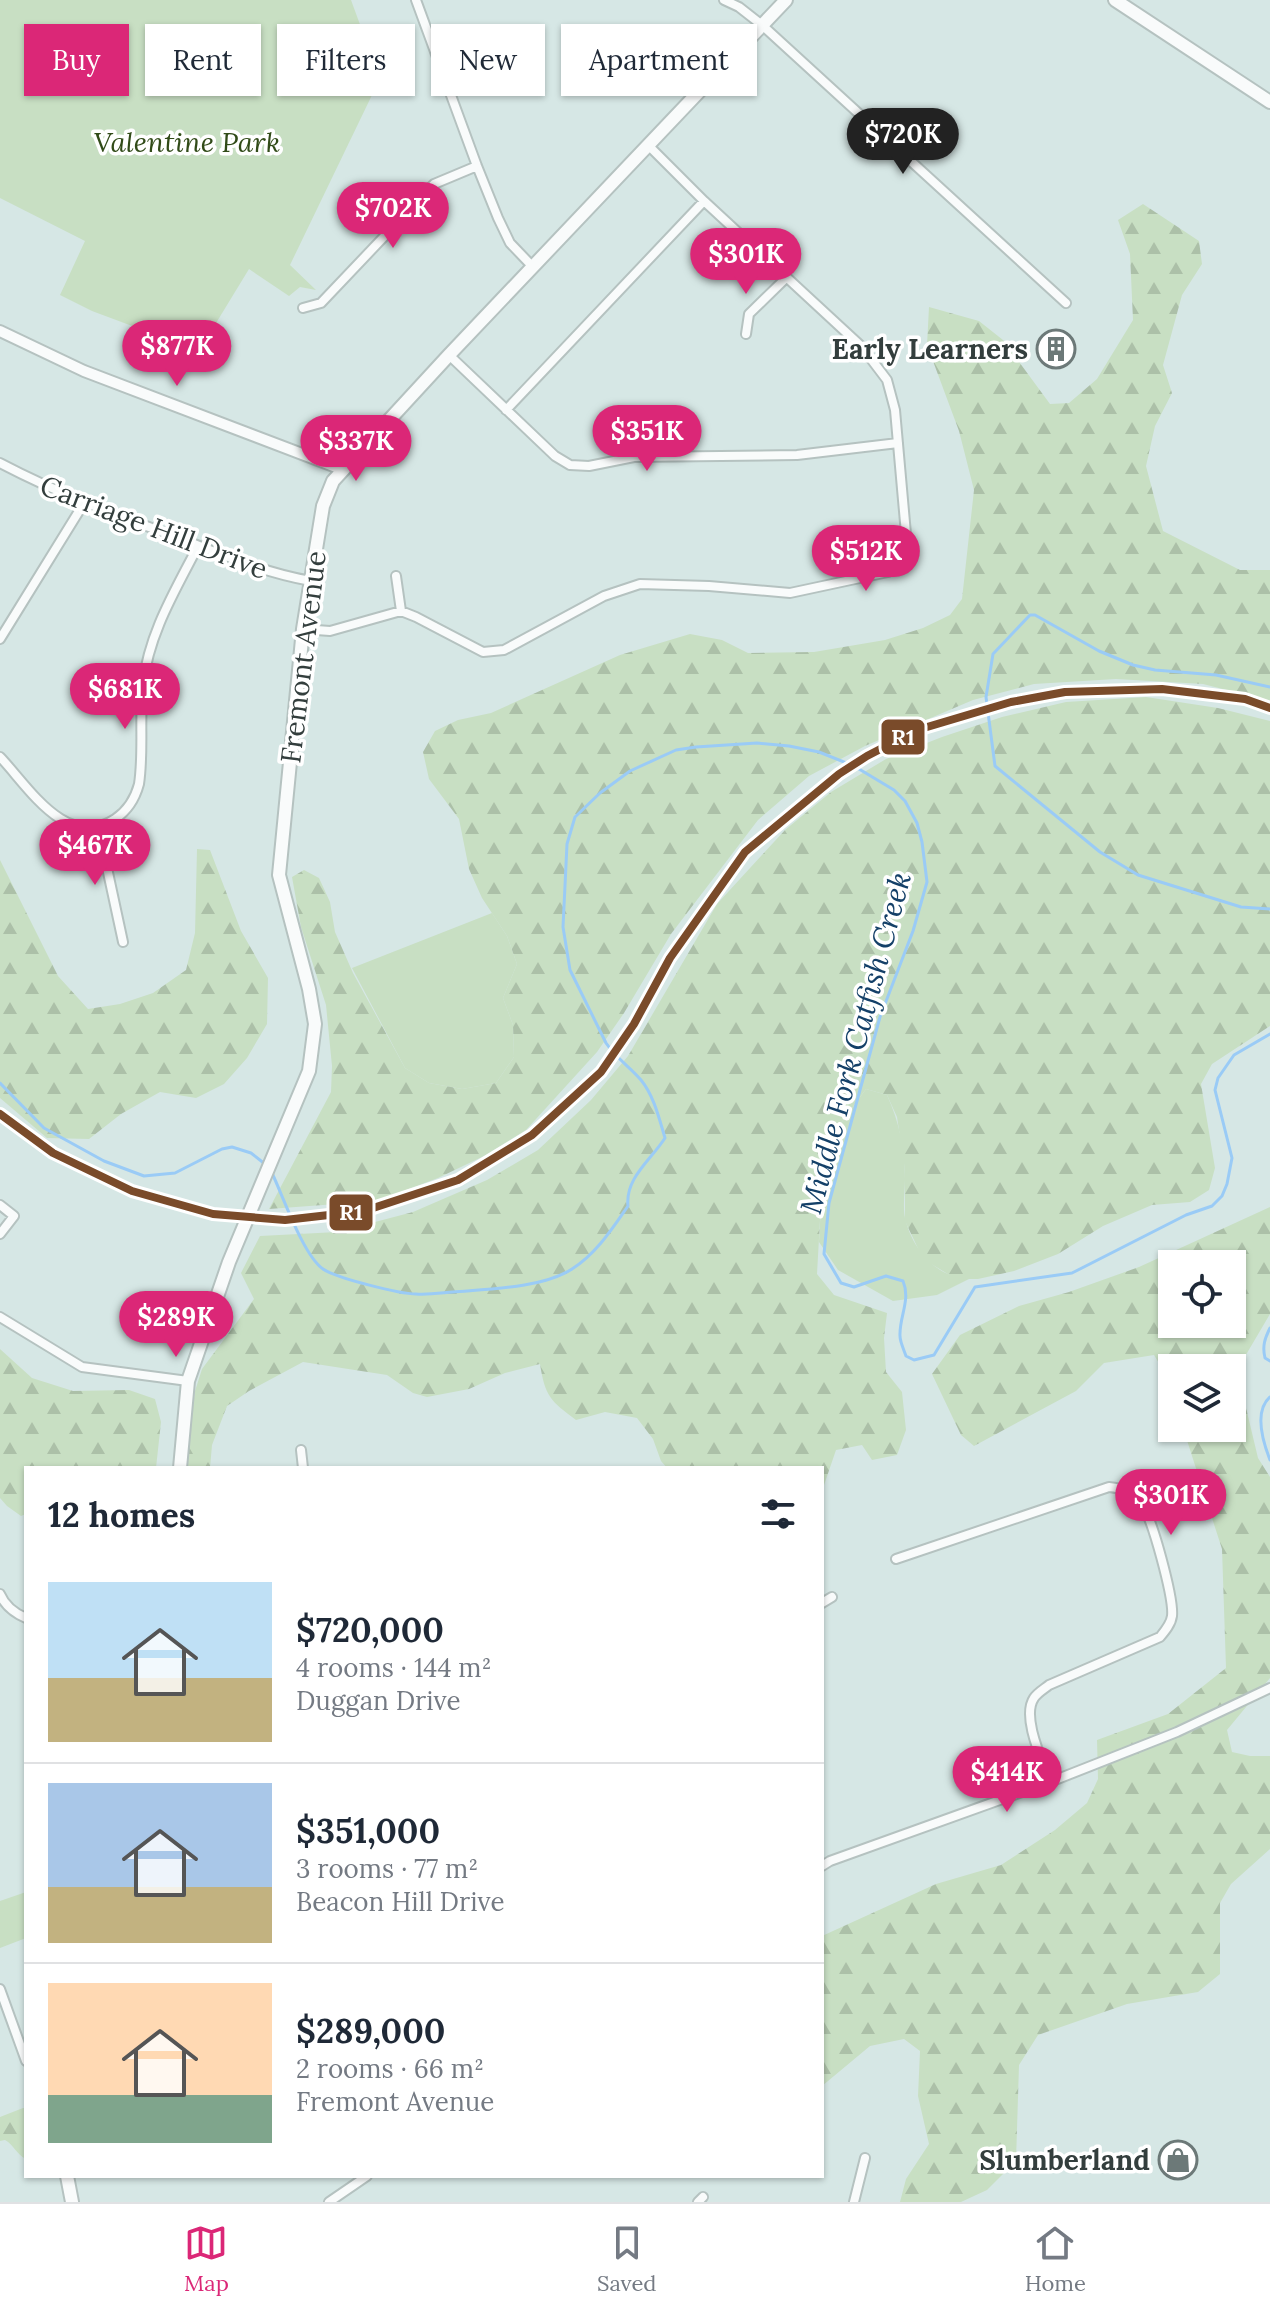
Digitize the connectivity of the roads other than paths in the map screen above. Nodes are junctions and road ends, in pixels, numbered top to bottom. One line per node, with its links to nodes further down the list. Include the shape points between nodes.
1 (416, 0): 8 (street)
2 (724, 0): 5 (street)
3 (786, 0): 5 (main road, Fremont Avenue)
4 (1115, 0): 6 (main road)
5 (762, 25): 7 (main road, Fremont Avenue); 12 (street)
6 (1270, 102)
7 (649, 146): 9 (street); 10 (main road, Fremont Avenue)
8 (477, 166): 10 (street, via 510,243); 13 (street, via 434,184 321,303)
9 (704, 201): 11 (street); 17 (street)
10 (533, 267): 16 (main road, Fremont Avenue)
11 (786, 278): 15 (street, via 749,314); 18 (street, via 862,347 887,380)
12 (1066, 303)
13 (303, 308)
14 (0, 331): 20 (street, via 84,371)
15 (746, 334)
16 (449, 355): 17 (street); 20 (main road, Fremont Avenue)
17 (506, 410): 18 (street, via 570,465 634,457 797,455)
18 (898, 443): 25 (street, via 907,545 888,572 790,593 640,584 604,596 504,650 483,652)
19 (0, 463): 21 (street, Carriage Hill Drive)
20 (344, 470): 24 (main road, Fremont Avenue, via 323,506)
21 (84, 503): 22 (street, Carriage Hill Drive); 27 (street)
22 (198, 546): 24 (street, Carriage Hill Drive, via 269,573); 29 (street, via 151,645 143,683 137,795 119,816)
23 (396, 576): 25 (street)
24 (311, 581): 26 (main road, Fremont Avenue)
25 (401, 611): 26 (street, via 330,631)
26 (303, 629): 34 (main road, Fremont Avenue, via 279,875 315,1024 309,1071 229,1262)
27 (0, 639)
28 (0, 757): 29 (street, via 58,819 76,827)
29 (98, 826): 30 (street)
30 (123, 942)
31 (0, 1205): 32 (street, via 14,1216)
32 (0, 1234)
33 (0, 1317): 34 (street, via 82,1367)
34 (188, 1381): 36 (main road, Fremont Avenue)
35 (301, 1450): 37 (street)
36 (180, 1466)
37 (303, 1466)
38 (896, 1559): 44 (street, via 1109,1487 1131,1493 1141,1503 1149,1517 1172,1617 1160,1637 1035,1696 1029,1720)
39 (0, 1594): 42 (street, via 4,1604)
40 (832, 1597): 41 (street)
41 (824, 1602)
42 (24, 1617)
43 (1270, 1688): 44 (street)
44 (1050, 1782): 45 (street)
45 (824, 1865)
46 (0, 1989): 47 (street)
47 (24, 2055)
48 (865, 2158): 53 (street)
49 (67, 2178): 51 (main road)
50 (364, 2178): 52 (street)
51 (72, 2202)
52 (329, 2202)
53 (854, 2202)

